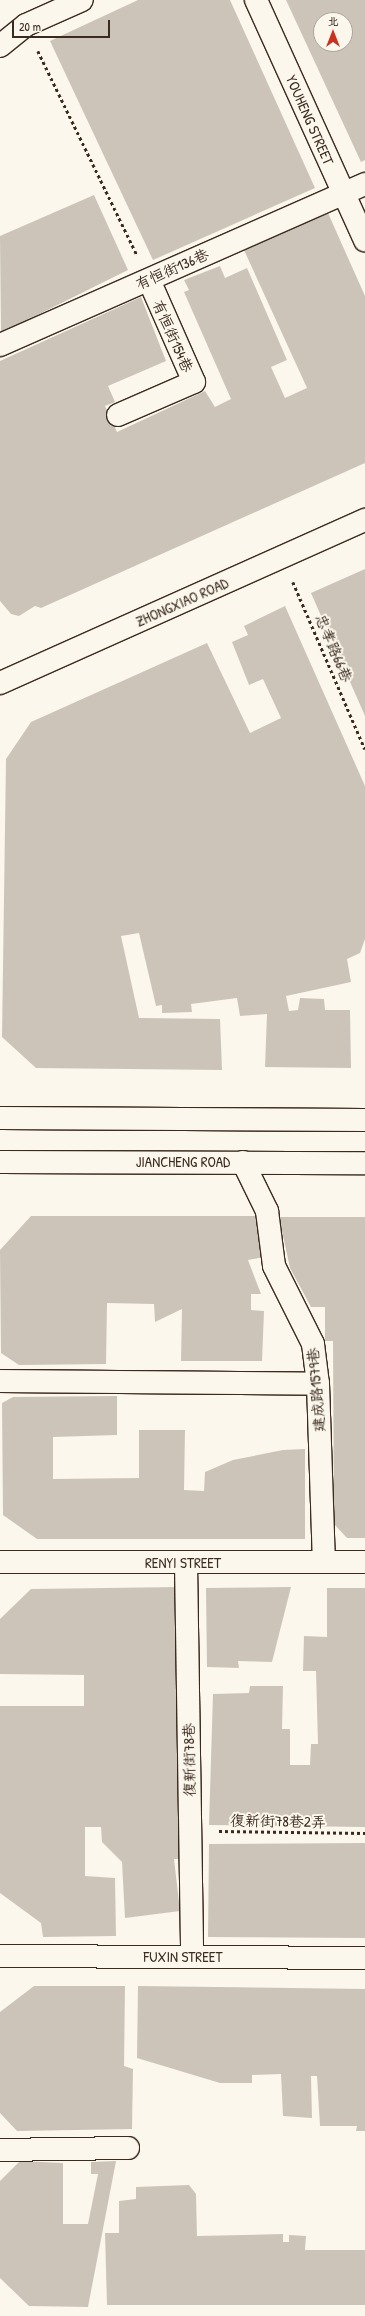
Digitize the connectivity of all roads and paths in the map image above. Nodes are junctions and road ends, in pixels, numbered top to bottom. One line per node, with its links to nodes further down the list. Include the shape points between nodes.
1 (82, 0): 3 (street)
2 (256, 0): 6 (street, YOUHENG STREET)
3 (26, 25): 4 (street); 8 (path)
4 (0, 46)
5 (365, 184): 6 (street, 有恒街136巷)
6 (344, 194): 7 (street, YOUHENG STREET); 8 (street, 有恒街136巷)
7 (365, 240)
8 (149, 280): 9 (street, 有恒街136巷); 10 (street, 有恒街154巷, via 194,382)
9 (0, 345)
10 (118, 415)
11 (365, 520): 12 (street, ZHONGXIAO ROAD)
12 (282, 557): 13 (street, ZHONGXIAO ROAD); 14 (path, 忠孝路66巷)
13 (0, 683)
14 (365, 749)
15 (0, 1118): 16 (street)
16 (365, 1120)
17 (0, 1162): 18 (street, JIANCHENG ROAD)
18 (243, 1162): 19 (street, JIANCHENG ROAD); 21 (street, 建成路1579巷, via 267,1211 274,1266 313,1344)
19 (365, 1163)
20 (0, 1381): 21 (street)
21 (318, 1384): 22 (street, 建成路1579巷)
22 (324, 1561): 24 (street, RENYI STREET); 25 (street, RENYI STREET)
23 (0, 1562): 25 (street, RENYI STREET)
24 (365, 1562)
25 (186, 1563): 26 (street, 復新街78巷)
26 (190, 1831): 27 (path, 復新街78巷2弄); 29 (street, 復新街78巷)
27 (365, 1833)
28 (0, 1956): 29 (street, FUXIN STREET)
29 (192, 1956): 30 (street, FUXIN STREET)
30 (365, 1958)
31 (128, 2148): 32 (street)
32 (0, 2150)

